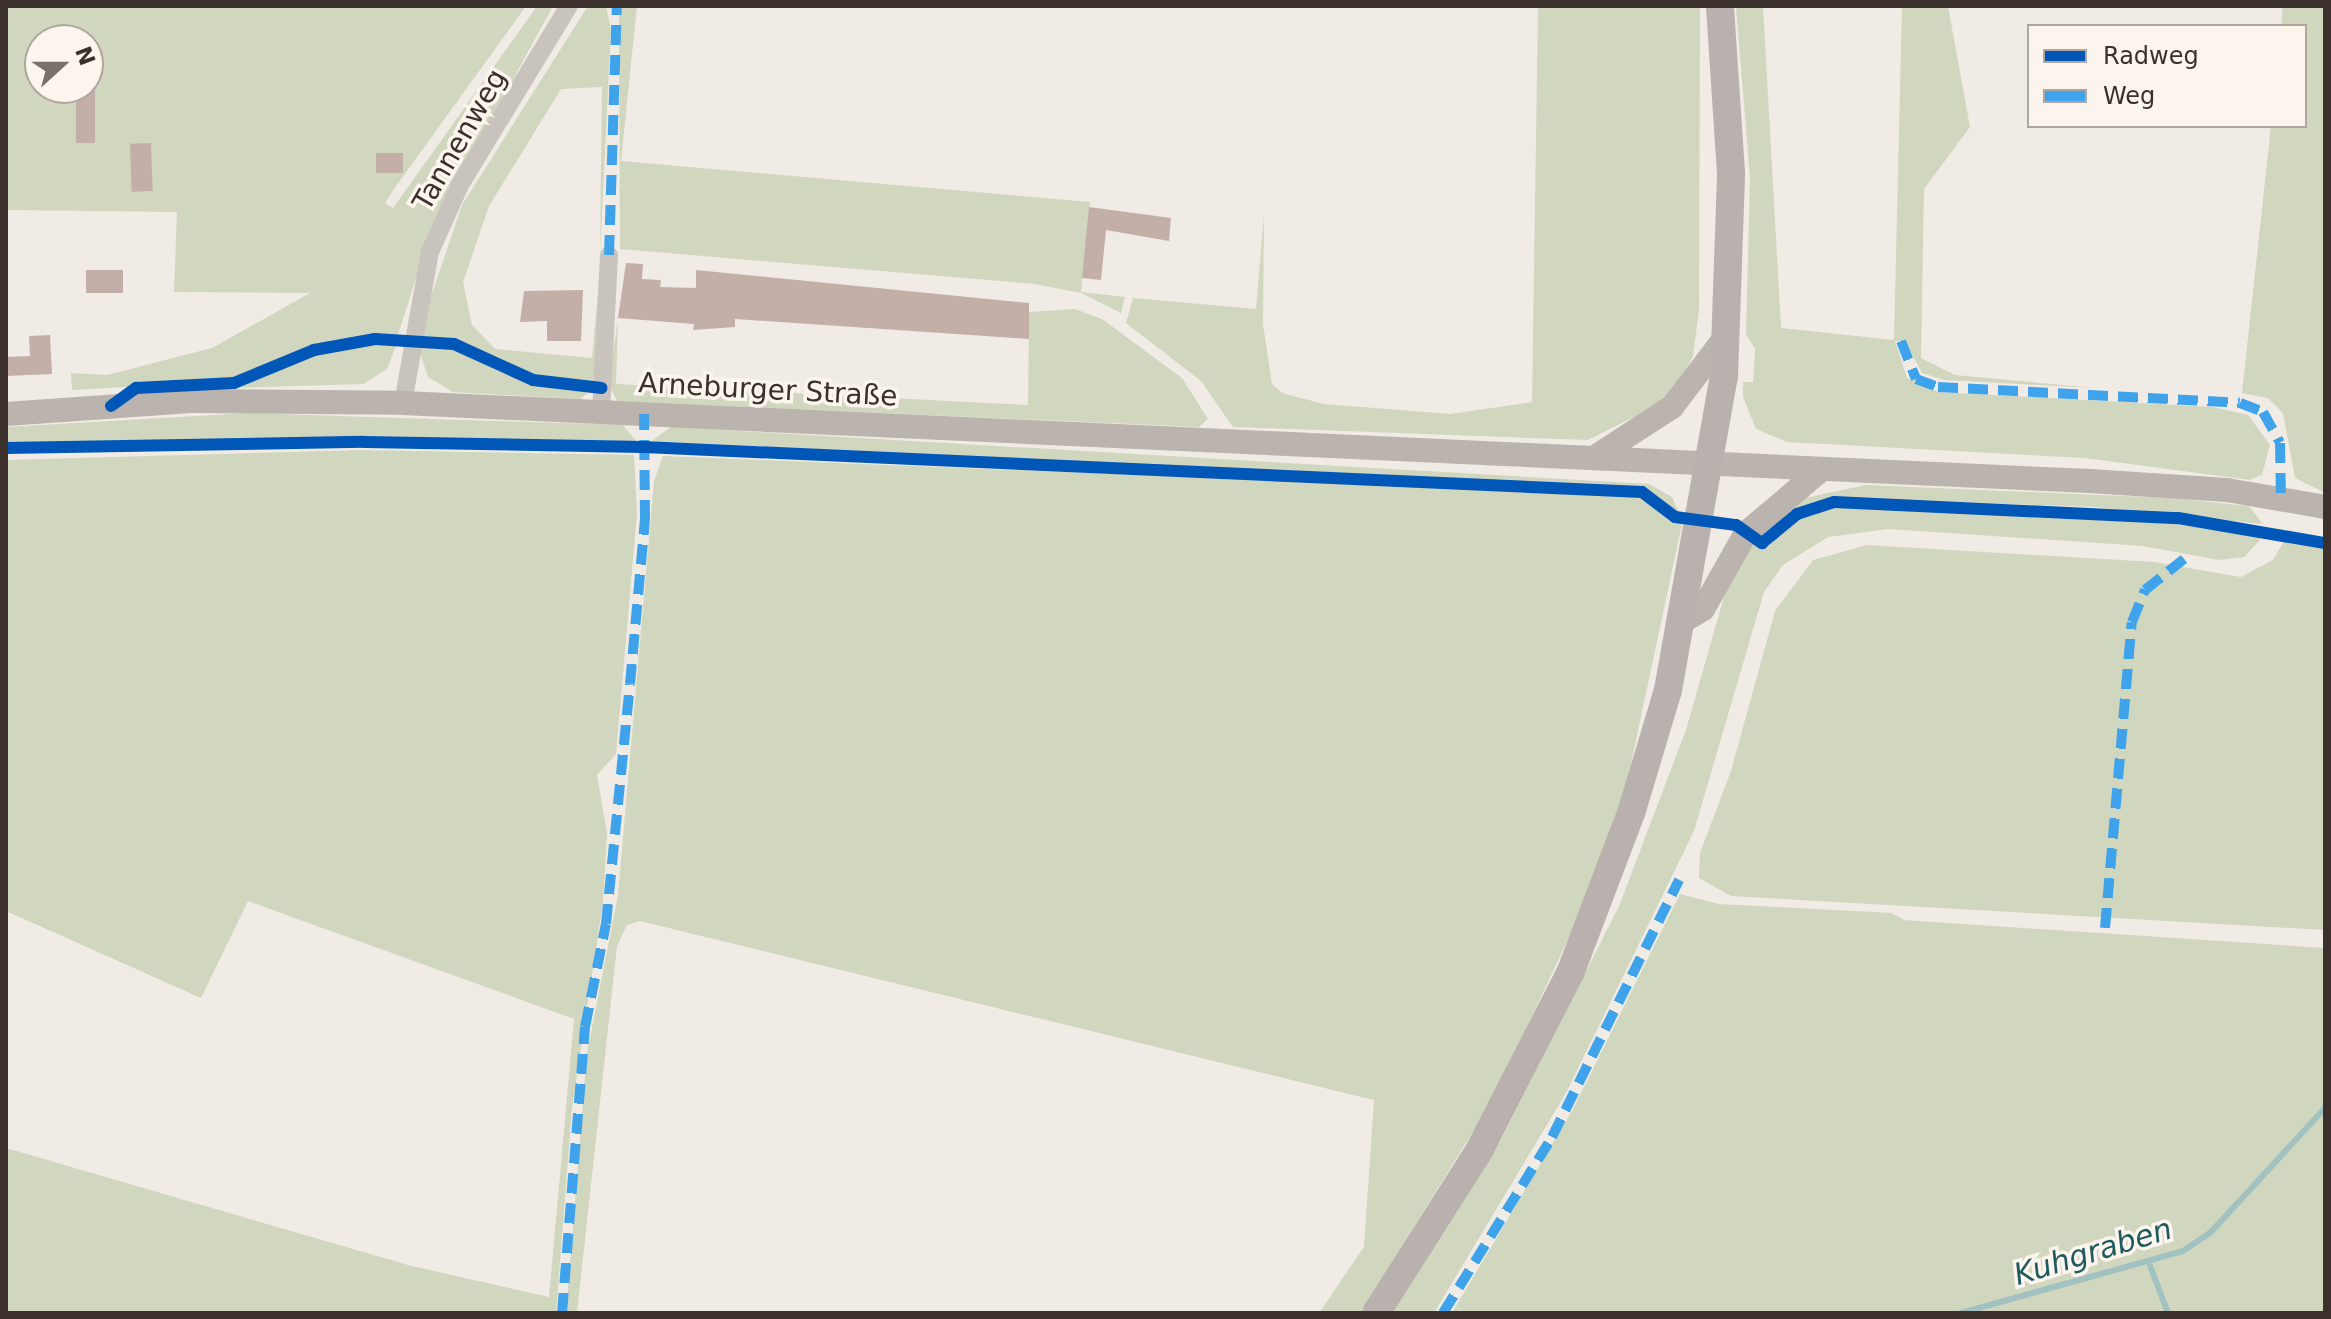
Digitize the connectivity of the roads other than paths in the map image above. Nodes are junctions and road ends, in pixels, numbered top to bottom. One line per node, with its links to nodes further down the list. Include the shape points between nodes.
1 (569, 6): 5 (street, Tannenweg, via 460,185 430,252)
2 (1720, 6): 4 (main road, via 1731,173)
3 (609, 255): 6 (street)
4 (1727, 335): 8 (main road, via 1672,407); 9 (main road)
5 (403, 403): 6 (main road, Arneburger Straße); 7 (main road, Arneburger Straße, via 191,401)
6 (601, 413): 8 (main road, Arneburger Straße)
7 (6, 414)
8 (1595, 457): 9 (main road, Arneburger Straße)
9 (1712, 463): 10 (main road, Arneburger Straße); 12 (main road)
10 (1822, 469): 11 (main road, Arneburger Straße, via 2185,486); 12 (main road, via 1746,533 1703,609)
11 (2325, 507)
12 (1685, 620): 13 (main road, via 1632,810 1571,971 1479,1151)
13 (1376, 1313)

